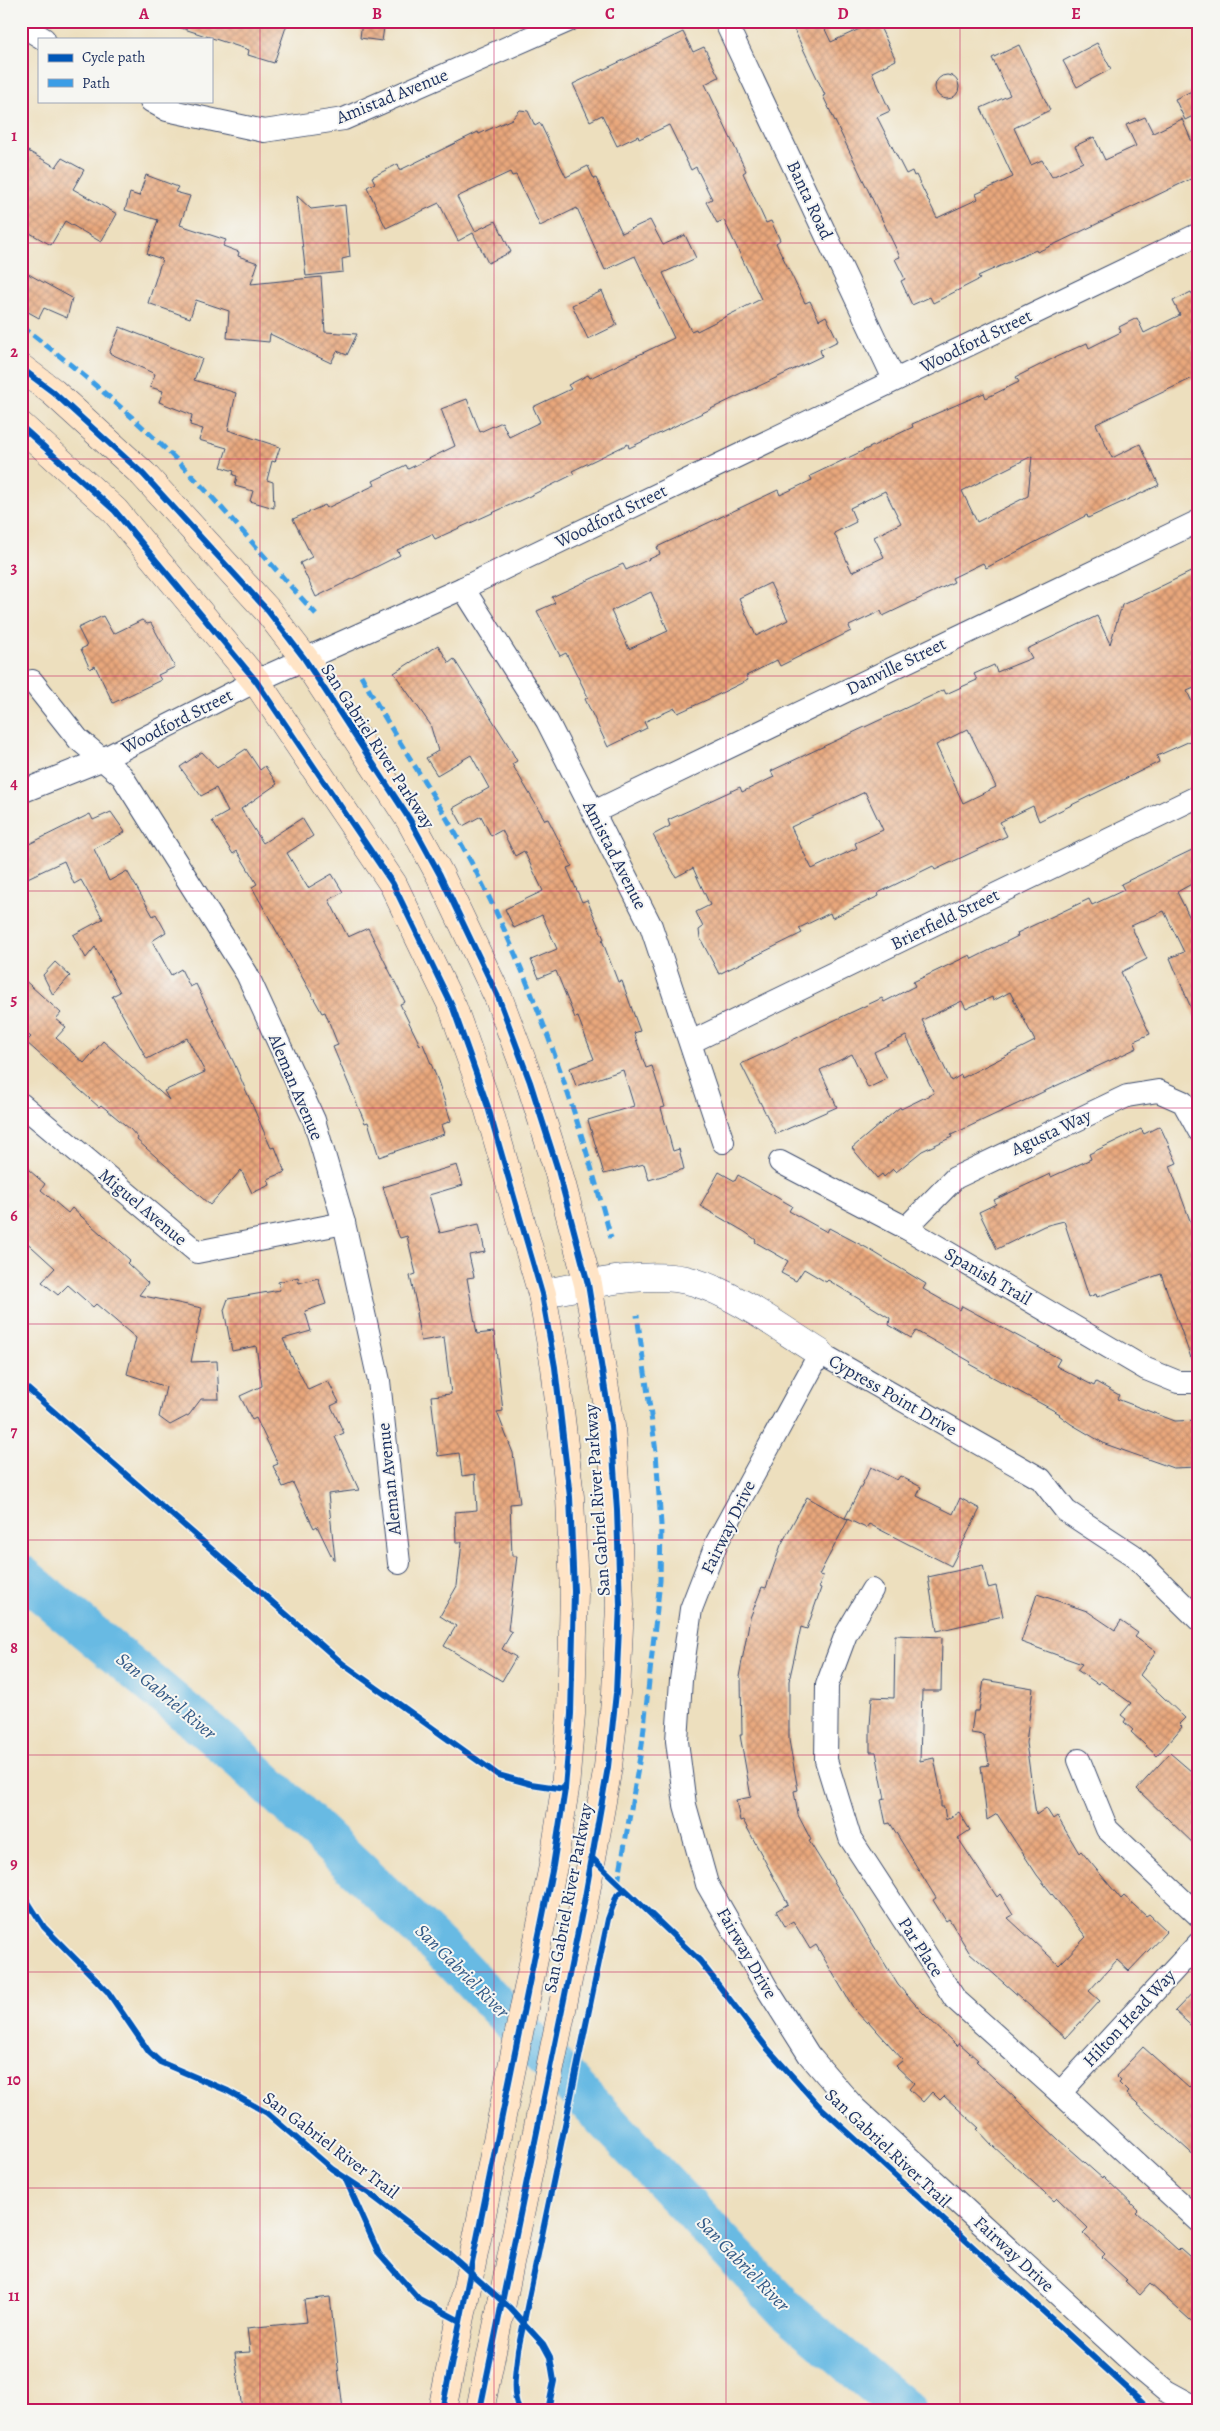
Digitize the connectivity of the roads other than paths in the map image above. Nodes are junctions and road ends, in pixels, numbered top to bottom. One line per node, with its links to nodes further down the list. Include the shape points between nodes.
1 (568, 21): 5 (street, Amistad Avenue, via 344,119 264,131 167,110)
2 (725, 21): 8 (street, Banta Road)
3 (21, 25): 4 (street)
4 (42, 38)
5 (153, 102)
6 (1199, 234): 8 (street, Woodford Street)
7 (21, 368): 12 (main road, San Gabriel River Parkway, via 53,392 142,474 268,611)
8 (894, 380): 11 (street, Woodford Street)
9 (21, 426): 14 (main road, San Gabriel River Parkway, via 115,511)
10 (1199, 521): 18 (street, Danville Street)
11 (463, 588): 12 (street, Woodford Street); 18 (street, Amistad Avenue, via 547,721)
12 (304, 658): 14 (street, Woodford Street); 26 (main road, San Gabriel River Parkway, via 410,820 499,999 558,1170)
13 (32, 681): 15 (street, Aleman Avenue, via 78,740)
14 (256, 681): 15 (street, Woodford Street); 27 (main road, San Gabriel River Parkway, via 393,884 452,1008 488,1107)
15 (101, 760): 16 (street, Woodford Street); 24 (street, Aleman Avenue, via 122,776 247,974 314,1120)
16 (21, 792)
17 (1199, 796): 19 (street, Brierfield Street)
18 (594, 812): 19 (street, Amistad Avenue, via 651,926)
19 (691, 1042): 22 (street, Amistad Avenue)
20 (21, 1104): 24 (street, Miguel Avenue, via 197,1252)
21 (1199, 1131): 25 (street, Agusta Way, via 1183,1102 1158,1091 1128,1096 955,1178)
22 (723, 1142)
23 (780, 1162): 25 (street, Spanish Trail)
24 (344, 1223): 30 (street, Aleman Avenue, via 379,1380)
25 (906, 1228): 29 (street, Spanish Trail, via 1146,1369 1178,1382)
26 (588, 1284): 27 (street, Cypress Point Drive); 28 (street, Cypress Point Drive, via 635,1278 692,1281 726,1295); 40 (main road, San Gabriel River Parkway, via 611,1426 617,1510 620,1605 616,1693 608,1767 585,1897)
27 (542, 1294): 39 (main road, San Gabriel River Parkway, via 555,1367 570,1497 574,1591 571,1714 553,1866)
28 (820, 1353): 32 (street, Cypress Point Drive, via 1041,1479 1066,1511 1134,1555); 38 (street, Fairway Drive, via 717,1542 691,1609 681,1680 677,1742 685,1805 707,1884 809,2055 854,2107 1136,2366 1166,2390)
29 (1199, 1382)
30 (399, 1563)
31 (872, 1590): 36 (street, Par Place, via 846,1634 827,1686 826,1760 850,1838 955,1999)
32 (1199, 1620)
33 (1079, 1760): 34 (street, via 1107,1829)
34 (1199, 1916)
35 (1199, 1943): 36 (street, Hilton Head Way)
36 (1060, 2092): 37 (street, Par Place)
37 (1199, 2221)
38 (1199, 2409)
39 (442, 2410)
40 (480, 2410)

